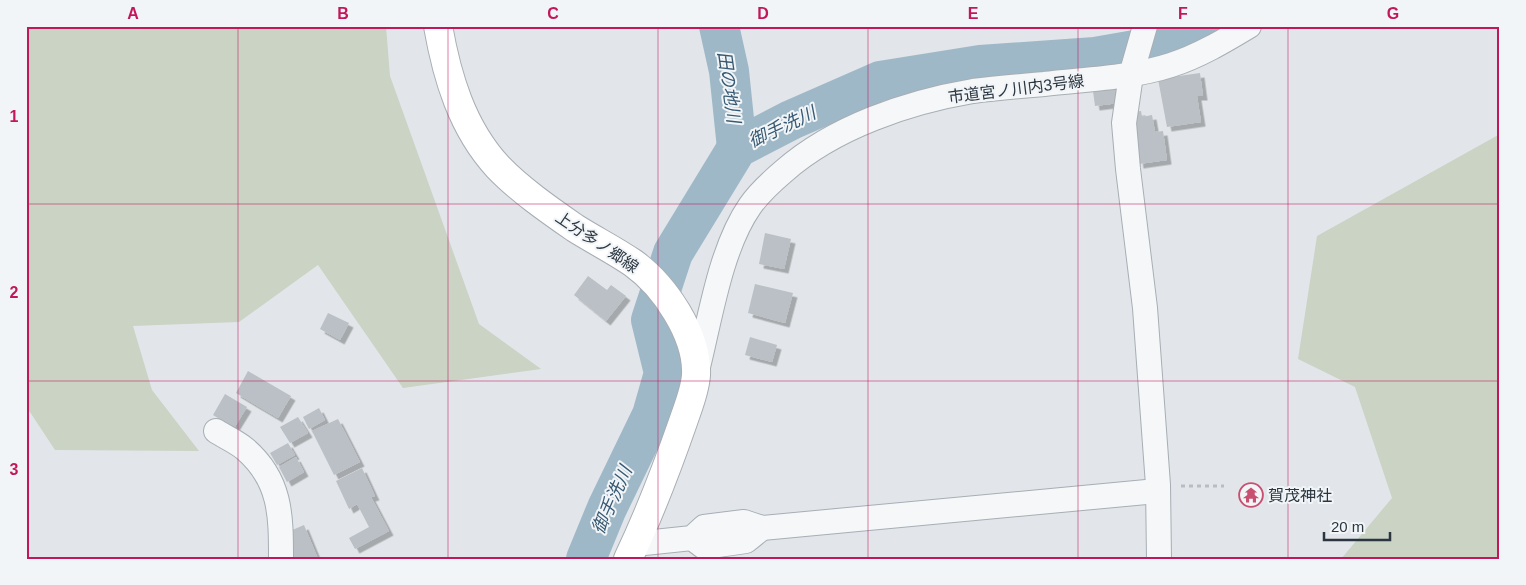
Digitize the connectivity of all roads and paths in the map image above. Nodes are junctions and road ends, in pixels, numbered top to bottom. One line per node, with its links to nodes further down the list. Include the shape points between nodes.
1 (438, 26): 5 (main road, 上分多ノ郷線, via 459,107 498,167 550,210 634,264 661,290 686,332 695,358)
2 (1249, 26): 4 (street, 市道宮ノ川内3号線, via 1194,57 1170,66)
3 (1144, 27): 4 (street)
4 (1133, 69): 5 (street, 市道宮ノ川内3号線, via 944,98 896,111 844,131 801,156 749,206 734,234 714,298); 8 (street, via 1124,123 1145,308)
5 (696, 374): 9 (main road, 上分多ノ郷線, via 675,446)
6 (216, 431): 10 (street, via 244,448 273,485 281,523)
7 (1224, 486): 8 (path)
8 (1157, 488): 9 (street, via 762,528 746,542 704,547 692,538); 11 (street)
9 (632, 551)
10 (281, 559)
11 (1159, 559)

